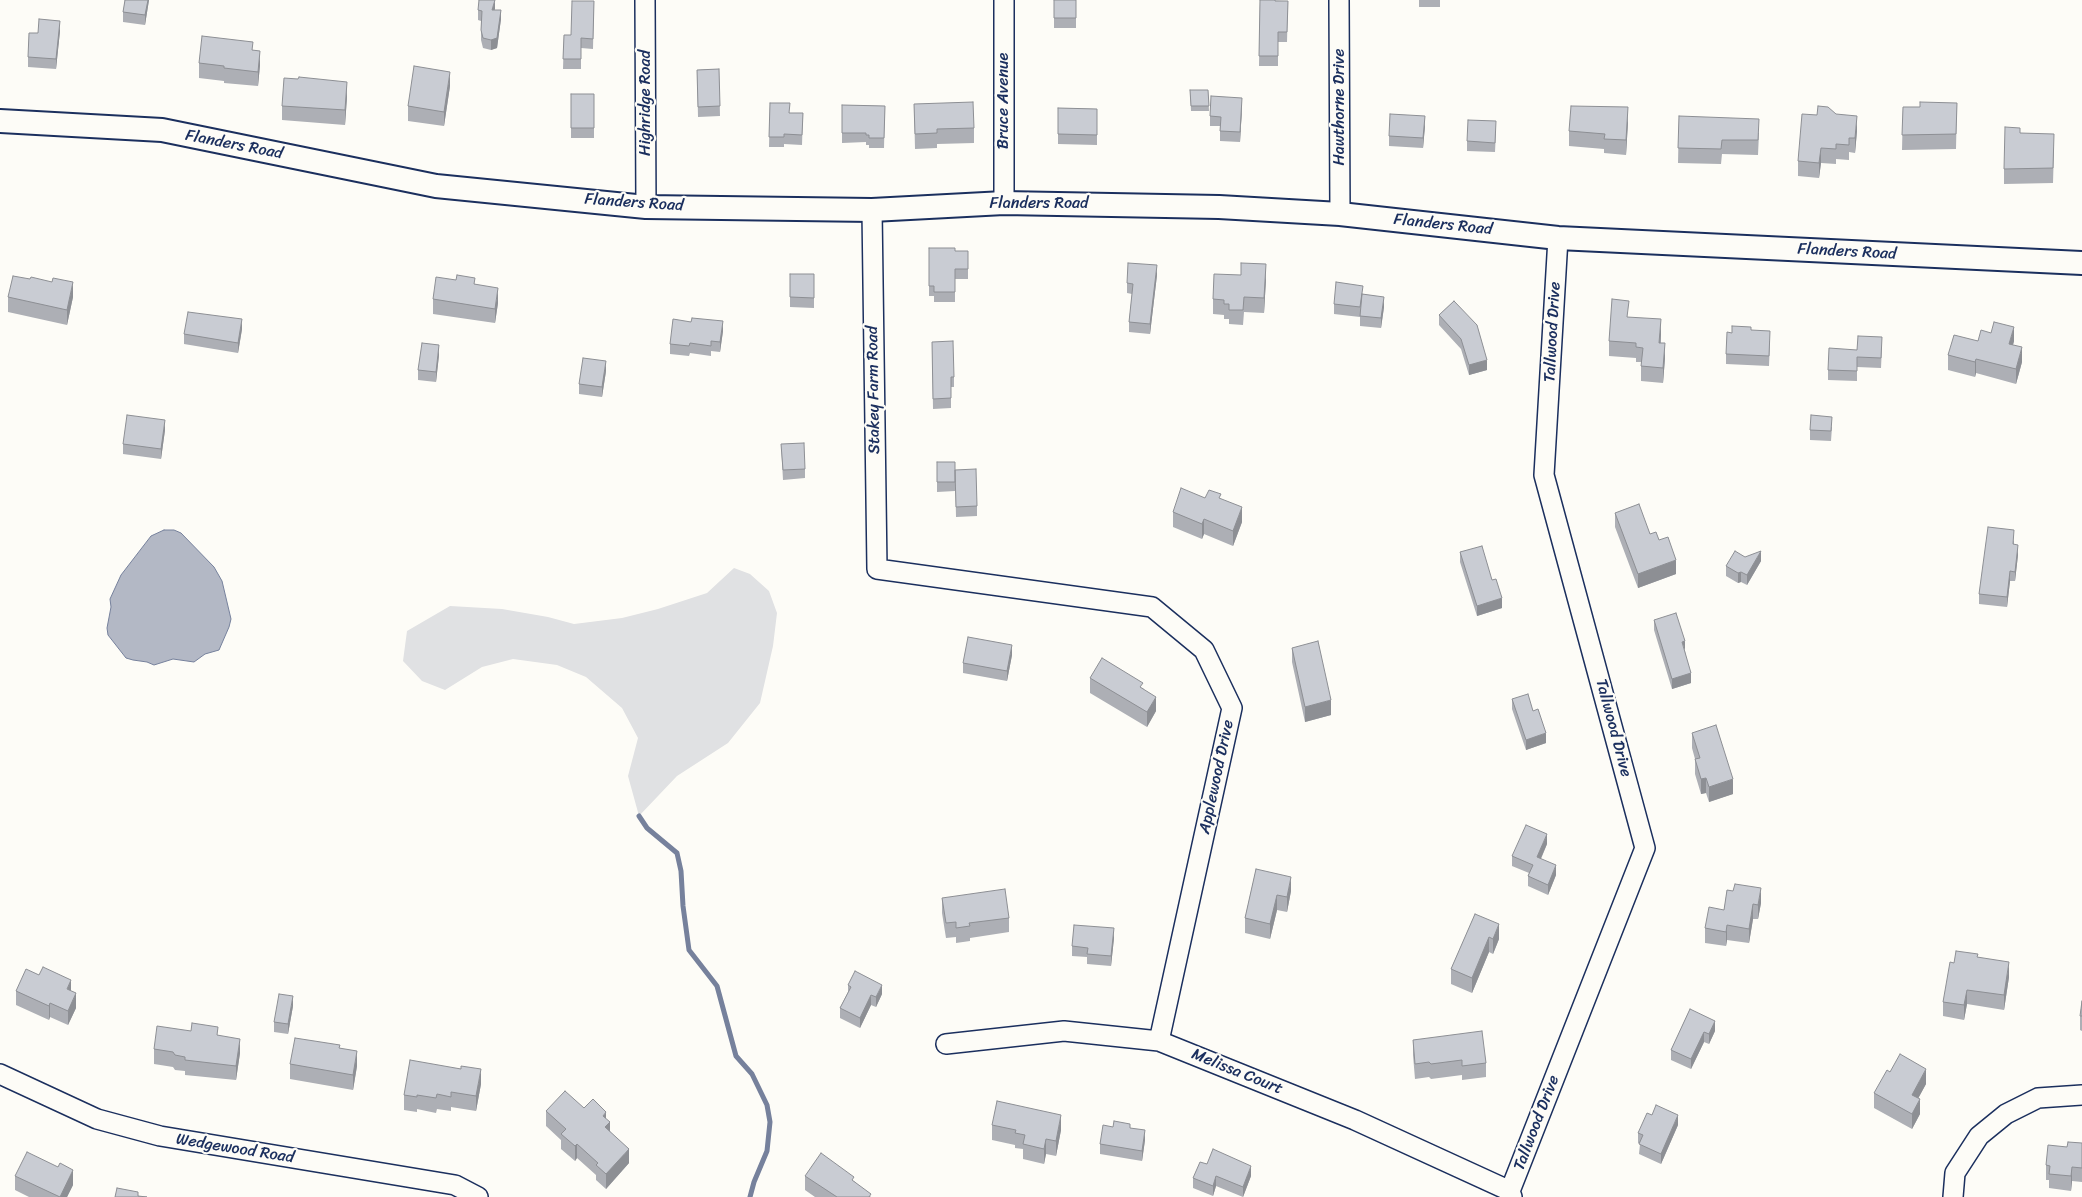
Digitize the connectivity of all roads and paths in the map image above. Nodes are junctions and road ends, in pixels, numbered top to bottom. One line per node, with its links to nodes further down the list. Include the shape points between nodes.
1 (645, 0): 6 (street, Highridge Road)
2 (1004, 0): 5 (street, Bruce Avenue)
3 (1339, 0): 8 (street, Hawthorne Drive)
4 (0, 121): 6 (street, Flanders Road, via 162,130 436,186)
5 (1004, 203): 7 (street, Flanders Road); 8 (street, Flanders Road, via 1219,207)
6 (646, 207): 7 (street, Flanders Road)
7 (872, 210): 11 (street, Stakey Farm Road)
8 (1340, 214): 9 (street, Flanders Road)
9 (1558, 238): 10 (street, Flanders Road); 16 (street, Tallwood Drive, via 1544,475 1645,848)
10 (2082, 263)
11 (877, 569): 12 (street, Applewood Drive, via 1152,607 1204,650 1232,708)
12 (1159, 1041): 13 (street, Melissa Court, via 1064,1031); 16 (street, Melissa Court, via 1355,1120)
13 (946, 1044)
14 (0, 1074): 17 (street, Wedgewood Road, via 97,1119 160,1136 455,1186)
15 (2082, 1095): 18 (street, via 2038,1098 2006,1114 1979,1136 1956,1173)
16 (1511, 1194)
17 (478, 1197)
18 (1953, 1197)

